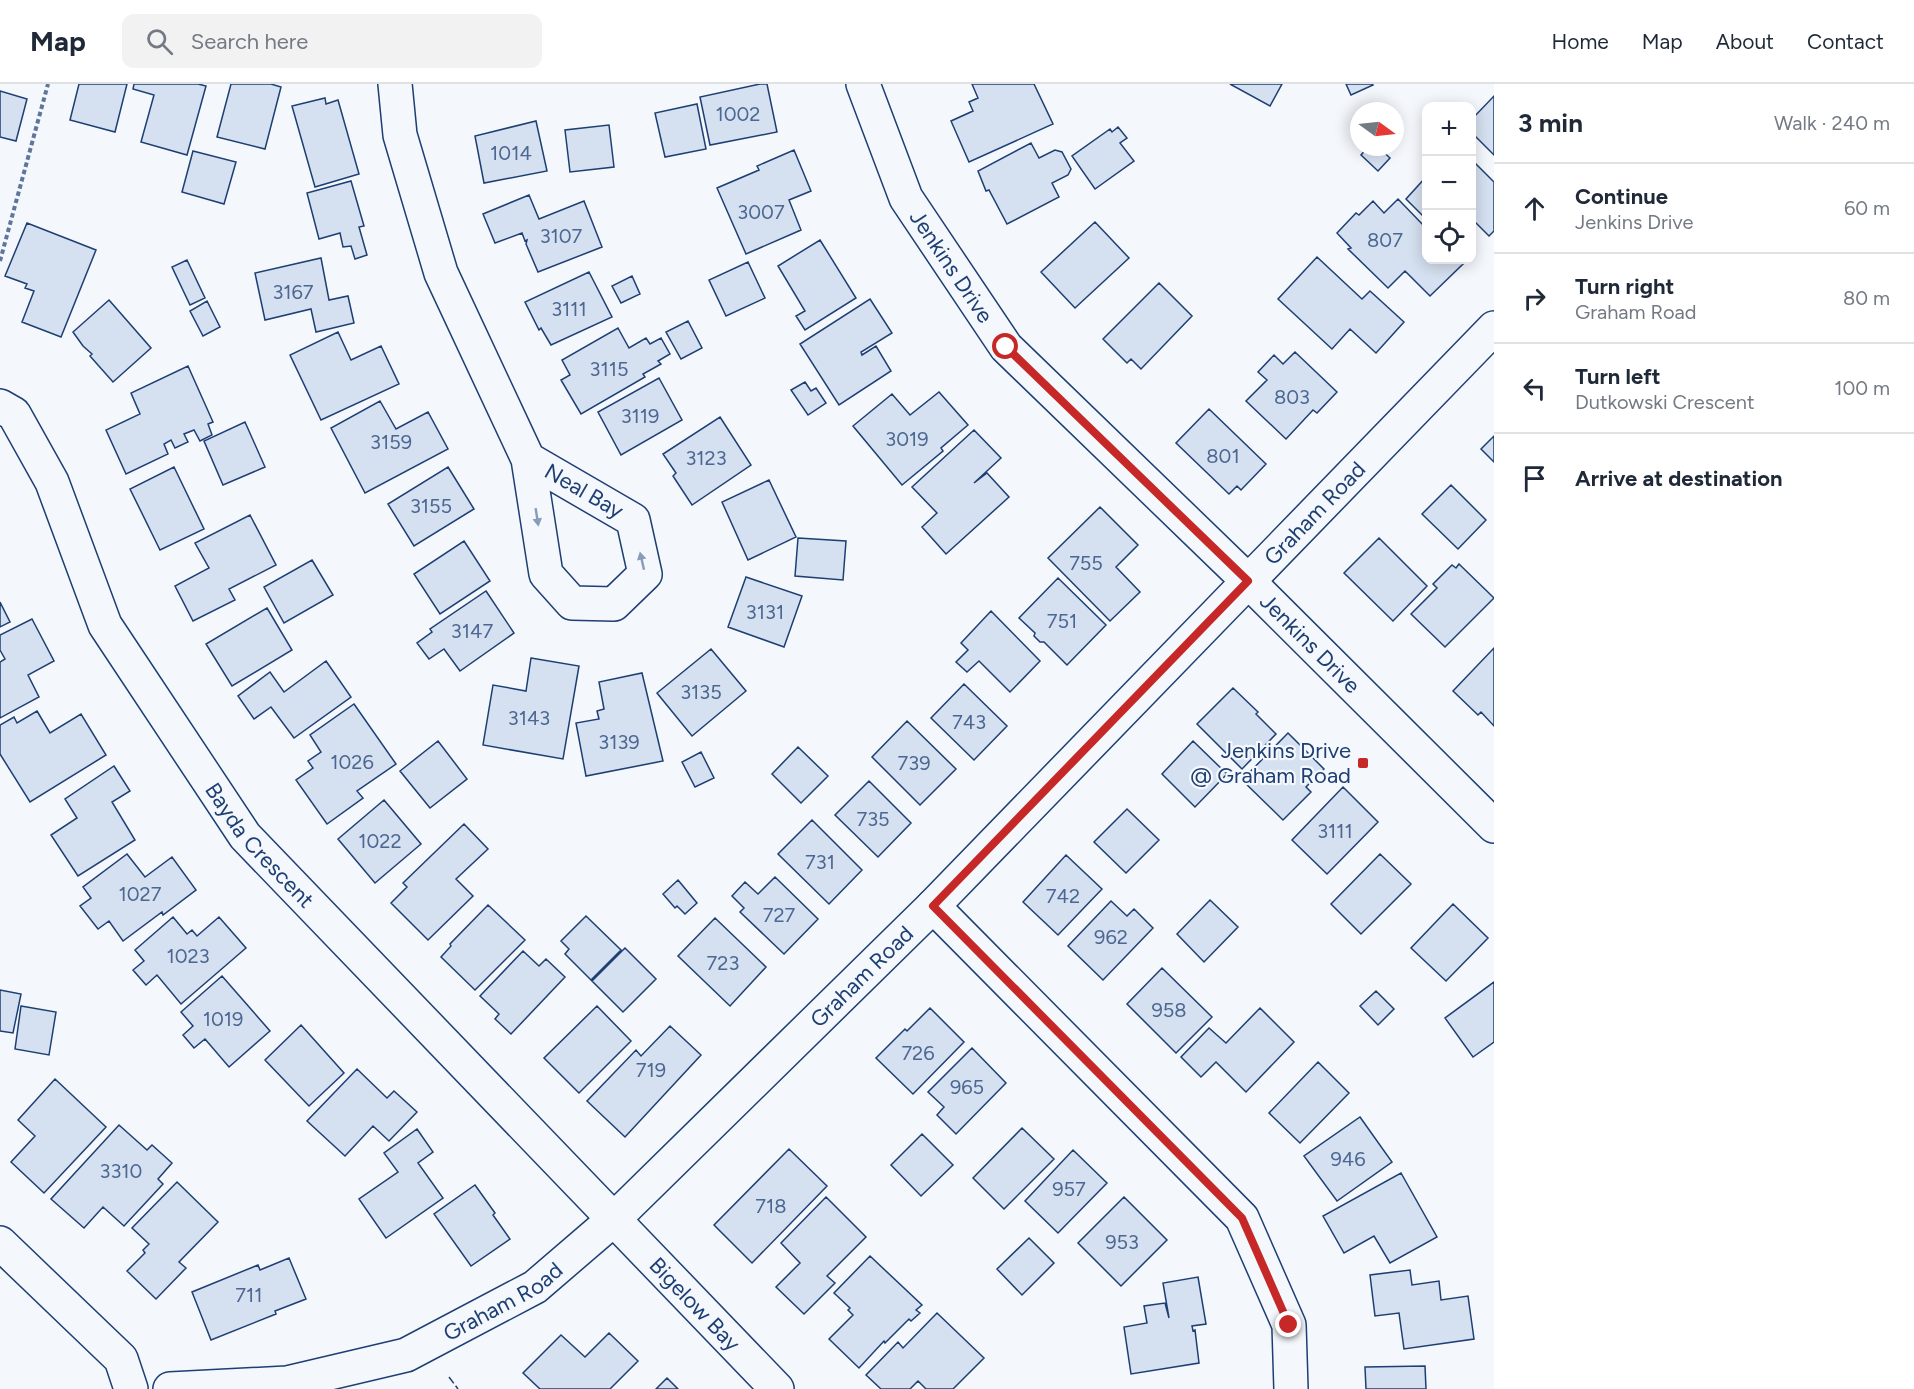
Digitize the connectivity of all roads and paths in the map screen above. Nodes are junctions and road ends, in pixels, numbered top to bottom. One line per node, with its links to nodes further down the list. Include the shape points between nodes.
1 (48, 84): 4 (path)
2 (395, 84): 7 (street, Neal Bay, via 400,135 441,273)
3 (862, 84): 8 (street, Jenkins Drive, via 906,198 1006,347)
4 (0, 261)
5 (1494, 327): 8 (street, Graham Road)
6 (0, 406): 11 (street, Bayda Crescent, via 14,414 52,482 105,626 245,836)
7 (528, 459): 7 (street, Neal Bay, one-way to 7, via 546,574 572,603 614,604 645,574 633,520)
8 (1248, 581): 9 (street, Jenkins Drive); 10 (street, Graham Road)
9 (1494, 826)
10 (933, 906): 11 (street, Graham Road); 16 (street, via 1242,1218 1289,1325)
11 (613, 1220): 14 (street, Graham Road, via 535,1287 406,1355 287,1383); 15 (street, Bigelow Bay)
12 (0, 1243): 13 (street, via 121,1359)
13 (131, 1389)
14 (170, 1389)
15 (777, 1389)
16 (1291, 1389)

